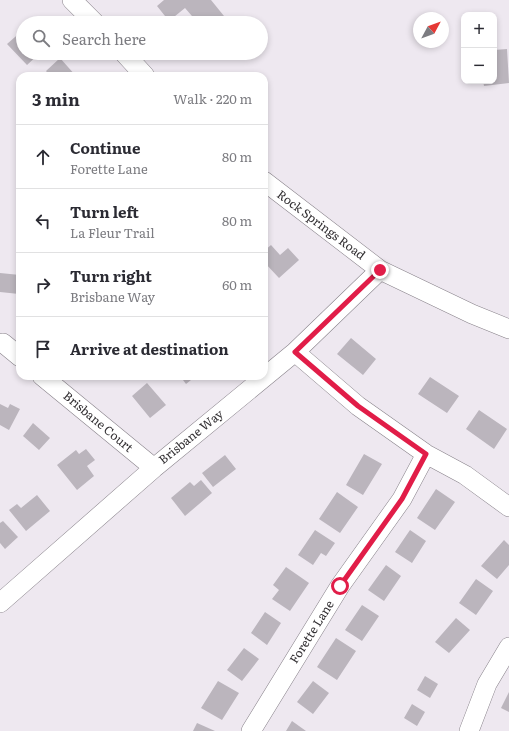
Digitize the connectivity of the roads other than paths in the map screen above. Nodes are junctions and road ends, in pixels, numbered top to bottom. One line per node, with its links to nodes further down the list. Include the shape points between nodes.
1 (72, 0): 2 (street)
2 (88, 16)
3 (131, 60): 4 (street)
4 (142, 72)
5 (268, 184): 6 (street, Rock Springs Road)
6 (380, 270): 7 (street, Rock Springs Road); 9 (street, Brisbane Way)
7 (509, 329)
8 (3, 343): 10 (street)
9 (295, 352): 11 (street, Brisbane Way); 14 (street, via 358,406)
10 (16, 354)
11 (268, 374)
12 (47, 380): 15 (street, Brisbane Court)
13 (261, 380): 15 (street, Brisbane Way)
14 (426, 454): 16 (street, via 465,475); 19 (street, Forette Lane, via 402,499 340,586)
15 (154, 468): 17 (street, Brisbane Way)
16 (509, 507)
17 (0, 603)
18 (509, 647): 20 (street, via 487,684)
19 (251, 731)
20 (469, 731)

